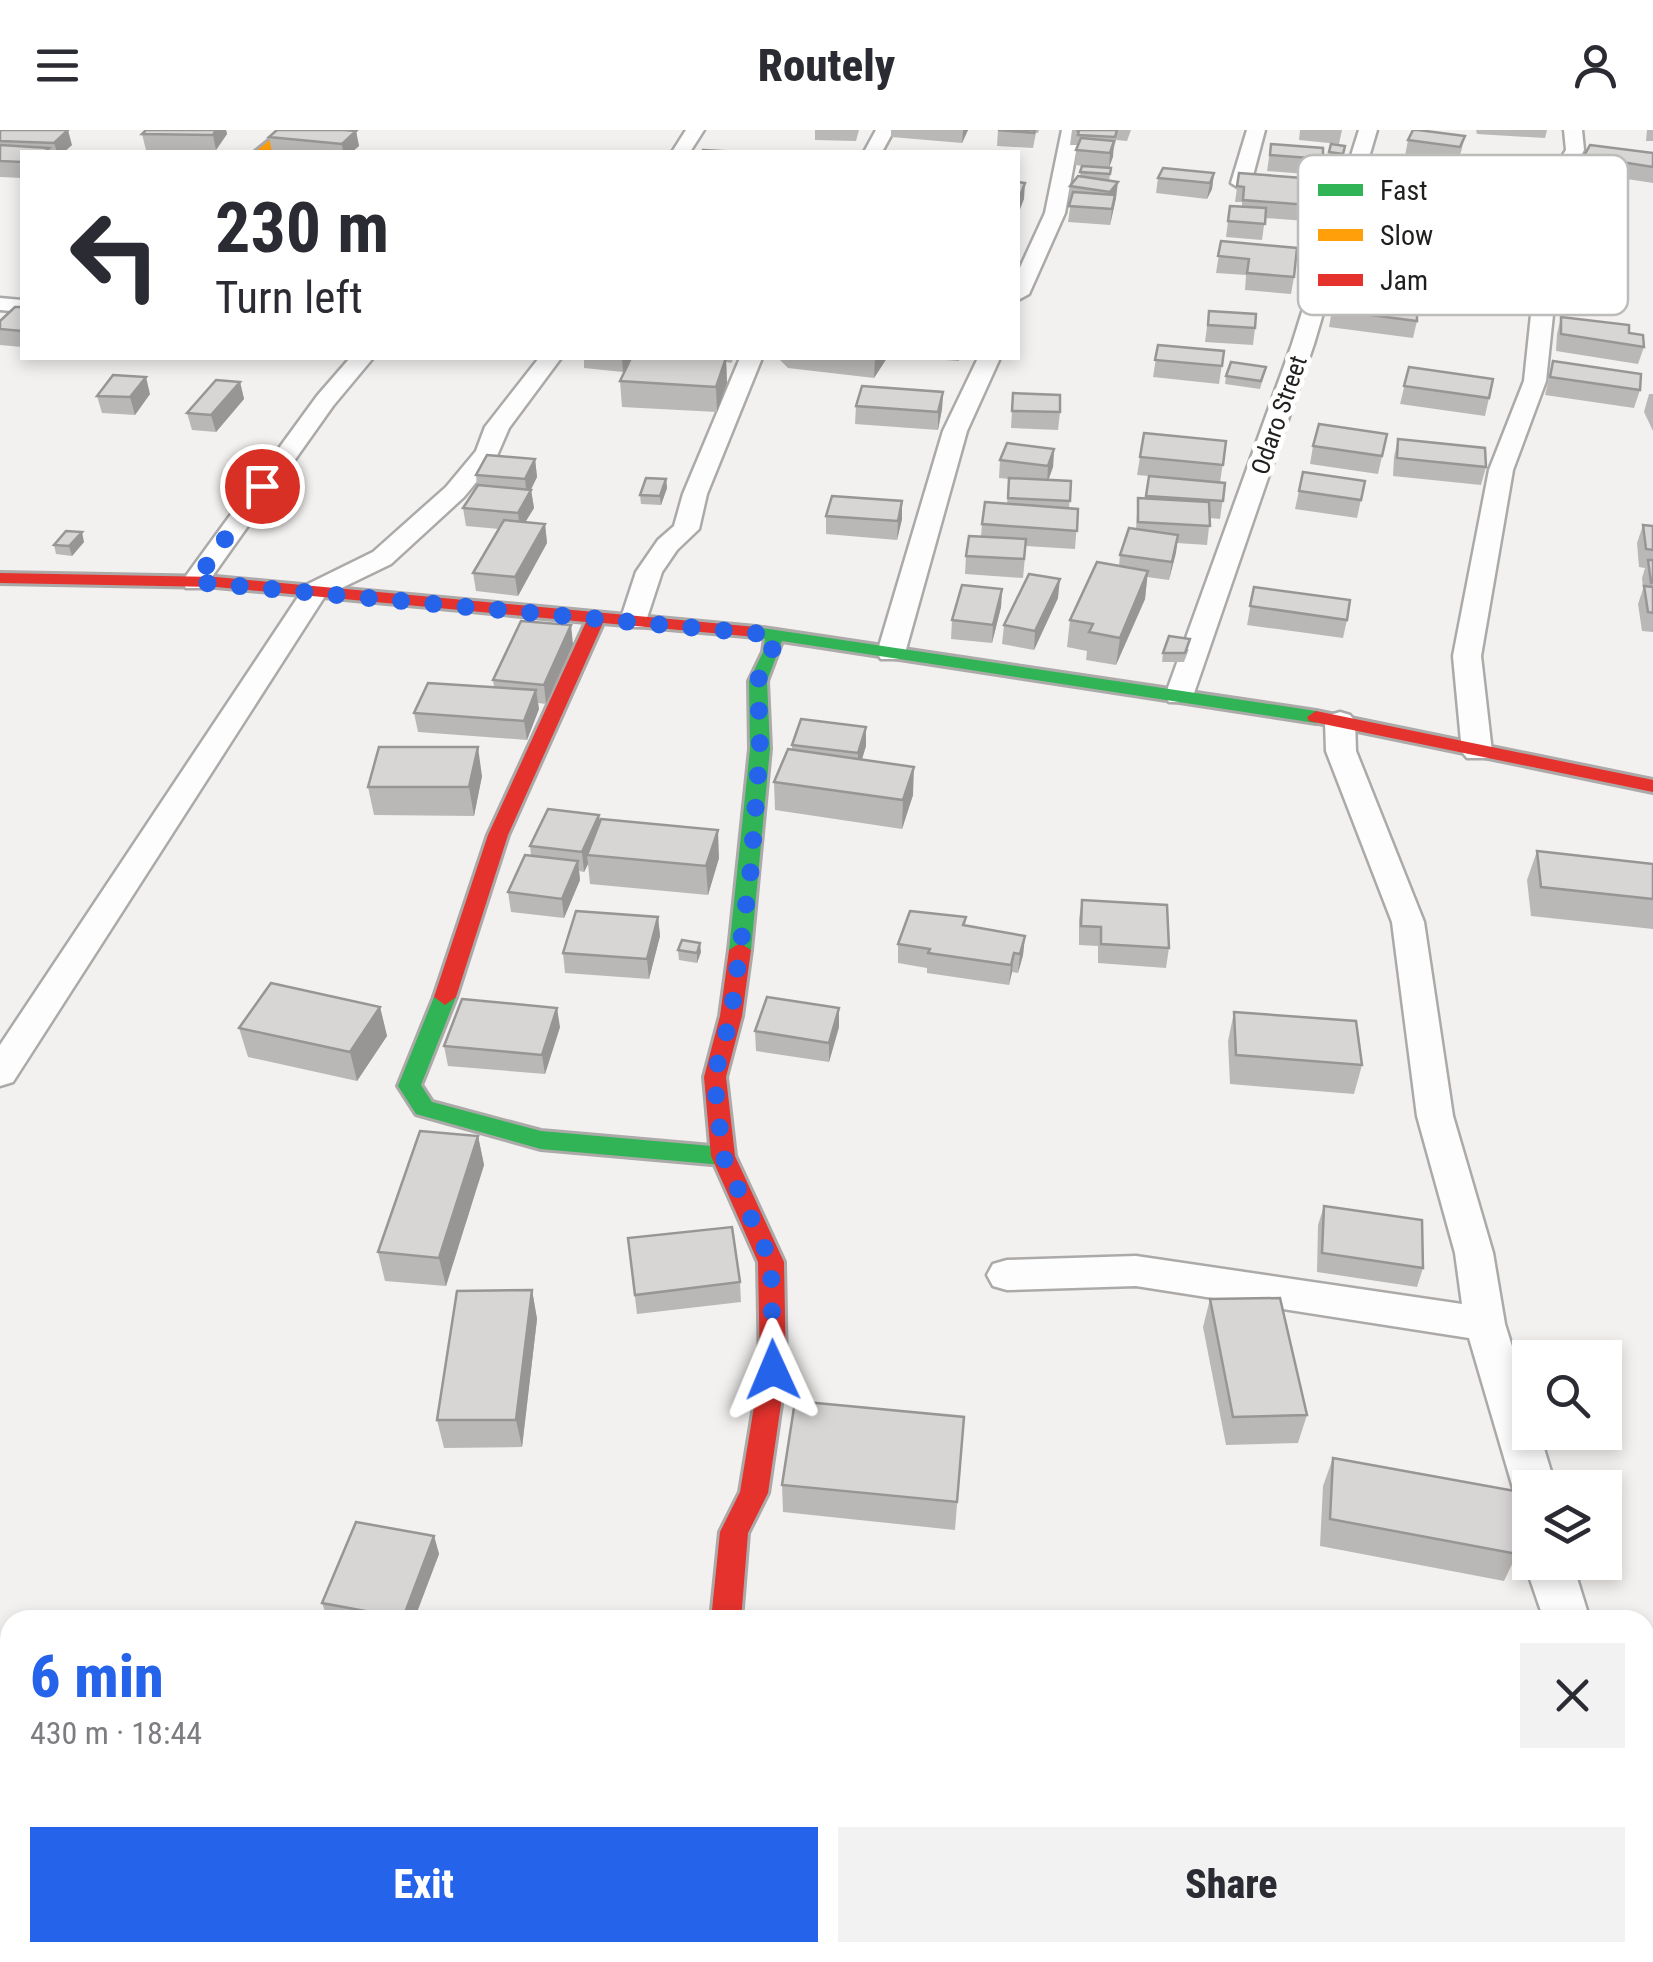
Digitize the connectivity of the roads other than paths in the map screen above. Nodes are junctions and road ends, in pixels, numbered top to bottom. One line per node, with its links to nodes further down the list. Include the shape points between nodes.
1 (289, 130): 6 (street)
2 (1071, 130): 10 (street, via 1055,213)
3 (1256, 130): 9 (street)
4 (1368, 130): 7 (street, Odaro Street)
5 (1574, 130): 8 (street)
6 (264, 150)
7 (1361, 155)
8 (1572, 155)
9 (1241, 183)
10 (1020, 290)
11 (1311, 315): 26 (street, Odaro Street)
12 (1542, 315): 28 (street, via 1535,381 1501,470 1467,656)
13 (360, 360): 19 (street)
14 (548, 360): 17 (street, via 455,492)
15 (750, 360): 23 (street, via 686,529 649,572)
16 (988, 360): 25 (street, via 955,431)
17 (382, 558): 20 (street); 21 (street)
18 (0, 578): 19 (street)
19 (195, 582): 20 (street)
20 (315, 591): 21 (street); 30 (street)
21 (396, 598): 22 (street)
22 (597, 617): 23 (street); 31 (street, via 497,837 464,949 408,1086 424,1108 541,1140)
23 (634, 621): 24 (street)
24 (774, 635): 25 (street); 31 (street, via 758,680 751,868 731,1016 714,1077)
25 (891, 653): 26 (street)
26 (1179, 696): 27 (street)
27 (1340, 721): 28 (street); 33 (street, via 1341,752 1408,922 1435,1116 1474,1252)
28 (1477, 752): 29 (street)
29 (1653, 786)
30 (2, 1064)
31 (723, 1156): 36 (street, via 771,1262 773,1370 754,1493 734,1532)
32 (1007, 1276): 33 (street, via 1136,1271)
33 (1485, 1324): 34 (street)
34 (1530, 1470)
35 (1552, 1580): 37 (street)
36 (727, 1610)
37 (1563, 1610)

